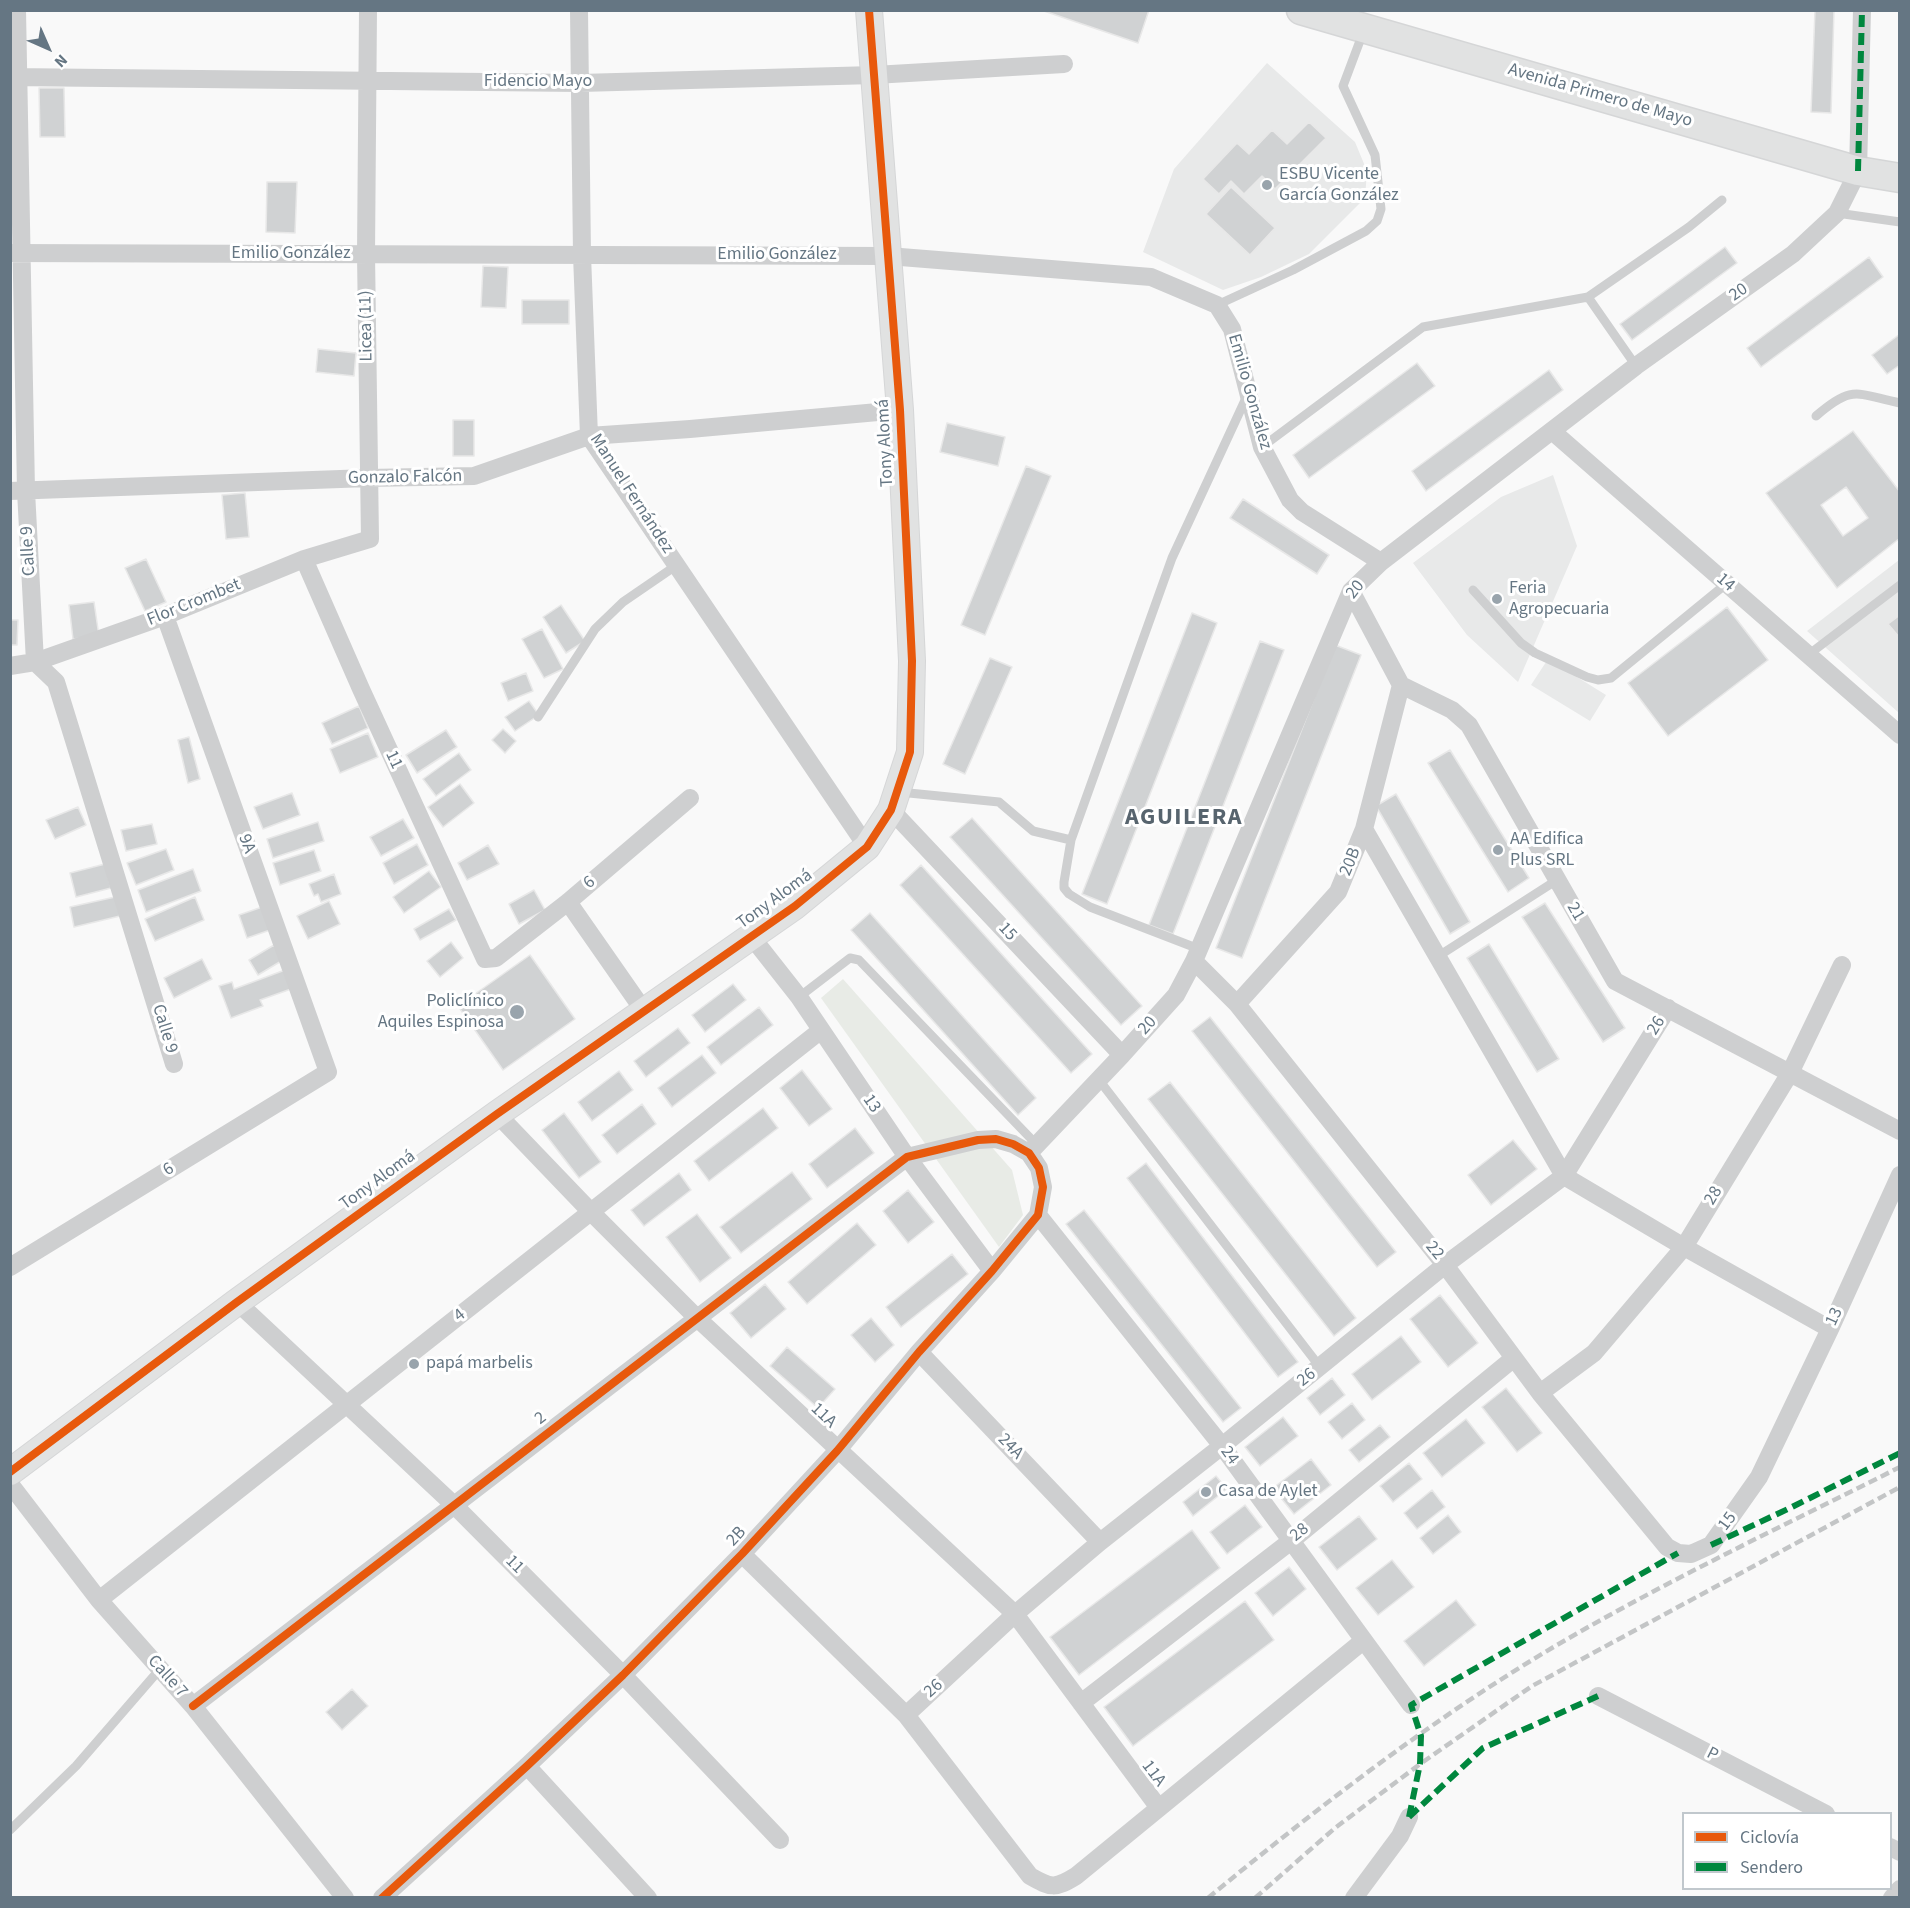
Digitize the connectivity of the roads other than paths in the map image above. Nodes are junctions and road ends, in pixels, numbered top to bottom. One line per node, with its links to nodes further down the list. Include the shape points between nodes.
1 (17, 10): 10 (street, Calle 9)
2 (368, 10): 11 (street, Licea (11))
3 (579, 10): 12 (street, Manuel Fernández)
4 (869, 10): 9 (street, Tony Alomá)
5 (1301, 10): 7 (main road, Avenida Primero de Mayo)
6 (1862, 10): 13 (street)
7 (1365, 28): 13 (main road, Avenida Primero de Mayo); 23 (lane, via 1343,86 1375,155 1381,209 1377,221 1366,231 1293,270)
8 (1064, 64): 9 (street, Fidencio Mayo)
9 (874, 75): 12 (street, Fidencio Mayo); 21 (street, Tony Alomá)
10 (14, 77): 11 (street, Fidencio Mayo); 18 (street, Calle 9)
11 (367, 81): 12 (street, Fidencio Mayo); 19 (street, Licea (11))
12 (580, 83): 20 (street, Manuel Fernández)
13 (1858, 171): 14 (main road, Avenida Primero de Mayo); 16 (street, 20)
14 (1899, 178)
15 (1722, 200): 22 (lane)
16 (1837, 213): 17 (lane); 24 (street, 20, via 1793,254)
17 (1899, 222)
18 (15, 253): 19 (street, Emilio González); 33 (street, Calle 9)
19 (366, 254): 20 (street, Emilio González); 32 (street, Licea (11))
20 (582, 255): 21 (street, Emilio González); 30 (street, Manuel Fernández)
21 (888, 256): 23 (street, Emilio González, via 1151,277); 27 (street, Tony Alomá)
22 (1588, 297): 24 (lane); 31 (lane, via 1423,327)
23 (1217, 304): 25 (street, Emilio González, via 1232,329)
24 (1636, 366): 29 (street, 20)
25 (1248, 393): 31 (street, Emilio González); 52 (lane, via 1172,558)
26 (1899, 403): 28 (lane, via 1854,393 1844,395)
27 (900, 410): 30 (street, Gonzalo Falcón); 50 (street, Tony Alomá, via 912,661 910,752)
28 (1816, 416)
29 (1552, 430): 36 (street, 20); 38 (street, 14)
30 (589, 436): 32 (street, Gonzalo Falcón, via 474,476); 37 (street, Manuel Fernández)
31 (1262, 447): 36 (street, Emilio González, via 1290,500 1302,512)
32 (368, 477): 33 (street, Gonzalo Falcón); 34 (street, Licea (11))
33 (18, 491): 44 (street, Calle 9)
34 (371, 533): 35 (street, Flor Crombet, via 370,539)
35 (304, 559): 42 (street, Flor Crombet); 59 (street, 11)
36 (1381, 562): 41 (street, 20)
37 (677, 565): 47 (lane, via 623,602 595,629); 53 (street, Manuel Fernández)
38 (1726, 584): 40 (lane, via 1611,678 1598,680 1521,643); 43 (street, 14)
39 (1899, 585): 43 (lane)
40 (1473, 590)
41 (1351, 591): 46 (street); 57 (street, 20)
42 (165, 616): 44 (street, Flor Crombet); 68 (street, 9A)
43 (1808, 656): 48 (street, 14)
44 (35, 662): 45 (street, Flor Crombet); 67 (street, Calle 9, via 56,682)
45 (10, 666)
46 (1401, 685): 51 (street, 20B); 54 (street, 21, via 1452,710 1469,725)
47 (538, 717)
48 (1899, 735)
49 (690, 798): 55 (street, 6)
50 (894, 801): 52 (lane, via 999,802 1033,831); 53 (street, Tony Alomá); 66 (street, 15)
51 (1364, 830): 58 (street); 62 (street, 20B, via 1338,892)
52 (1071, 840): 57 (lane, via 1064,882 1069,894)
53 (867, 847): 56 (street, Tony Alomá)
54 (1557, 880): 58 (lane); 63 (street, 21, via 1615,981)
55 (568, 902): 59 (street, 6, via 496,958); 64 (street)
56 (751, 936): 61 (street, 13); 64 (street, Tony Alomá)
57 (1197, 955): 62 (street, 22); 66 (street, 20, via 1176,995)
58 (1437, 957): 76 (street)
59 (485, 959)
60 (1842, 965): 69 (street, 28)
61 (799, 997): 65 (street, 13); 73 (lane, via 850,958 859,960)
62 (1237, 1005): 80 (street, 22)
63 (1668, 1008): 69 (street, 21); 76 (street, 26)
64 (644, 1011): 71 (street, Tony Alomá)
65 (820, 1031): 74 (street, 13); 77 (street, 4)
66 (1122, 1055): 70 (street, 20)
67 (174, 1064)
68 (328, 1072): 81 (street, 6)
69 (1791, 1073): 72 (street, 21); 79 (street, 28)
70 (1099, 1080): 73 (street, 20); 88 (lane)
71 (497, 1114): 77 (street, 11A); 83 (street, Tony Alomá)
72 (1899, 1131)
73 (1033, 1149): 74 (street, via 996,1139 978,1140); 78 (street, via 1043,1187)
74 (907, 1157): 82 (street, 13); 84 (street, 2)
75 (1899, 1175): 85 (street, 13)
76 (1564, 1176): 79 (street); 80 (street, 26)
77 (591, 1212): 84 (street, 11A); 90 (street, 4)
78 (1038, 1215): 82 (street, 2B); 91 (street, 24)
79 (1684, 1247): 85 (street); 89 (street, 28, via 1594,1353)
80 (1445, 1265): 87 (street, 22); 88 (street, 26)
81 (10, 1267)
82 (992, 1271): 86 (street, 2B)
83 (237, 1302): 90 (street, 11); 94 (street, Tony Alomá)
84 (697, 1318): 92 (street, 11A); 96 (street, 2)
85 (1830, 1329): 93 (street, 13)
86 (919, 1352): 92 (street, 2B); 98 (street, 24A)
87 (1514, 1358): 89 (street, 22); 97 (street, 28)
88 (1320, 1367): 91 (street, 26)
89 (1540, 1393): 99 (street, 22)
90 (347, 1404): 96 (street, 11); 101 (street, 4)
91 (1222, 1446): 97 (street, 24); 98 (street, 26)
92 (837, 1451): 100 (street, 2B); 102 (street, 11A)
93 (1768, 1458): 99 (street, 15, via 1759,1478 1711,1545 1691,1554)
94 (10, 1472)
95 (10, 1484): 101 (street, Calle 7)
96 (454, 1504): 105 (street, 11); 109 (street, 2)
97 (1291, 1540): 103 (street, 24); 107 (street, 28)
98 (1100, 1542): 102 (street, 26)
99 (1667, 1547)
100 (742, 1554): 105 (street, 2B); 110 (street)
101 (99, 1600): 104 (street, Calle 7)
102 (1015, 1614): 107 (street, 11A); 110 (street, 26)
103 (1364, 1641): 108 (street, 24); 112 (street)
104 (160, 1669): 109 (street, Calle 7); 115 (lane, via 76,1766)
105 (623, 1675): 111 (street, 2B); 116 (street, 11)
106 (1598, 1696): 113 (street, P)
107 (1081, 1703): 112 (street, 11A)
108 (1411, 1705)
109 (193, 1706): 118 (street, Calle 7)
110 (906, 1715): 112 (street, via 1030,1876 1047,1886 1060,1886 1076,1876)
111 (527, 1766): 119 (street, 2B); 120 (street)
112 (1159, 1808)
113 (1822, 1812)
114 (1409, 1818): 121 (street)
115 (10, 1830)
116 (780, 1840)
117 (1899, 1889): 122 (street)
118 (345, 1898)
119 (382, 1898)
120 (648, 1898)
121 (1354, 1898)
122 (1892, 1898)

